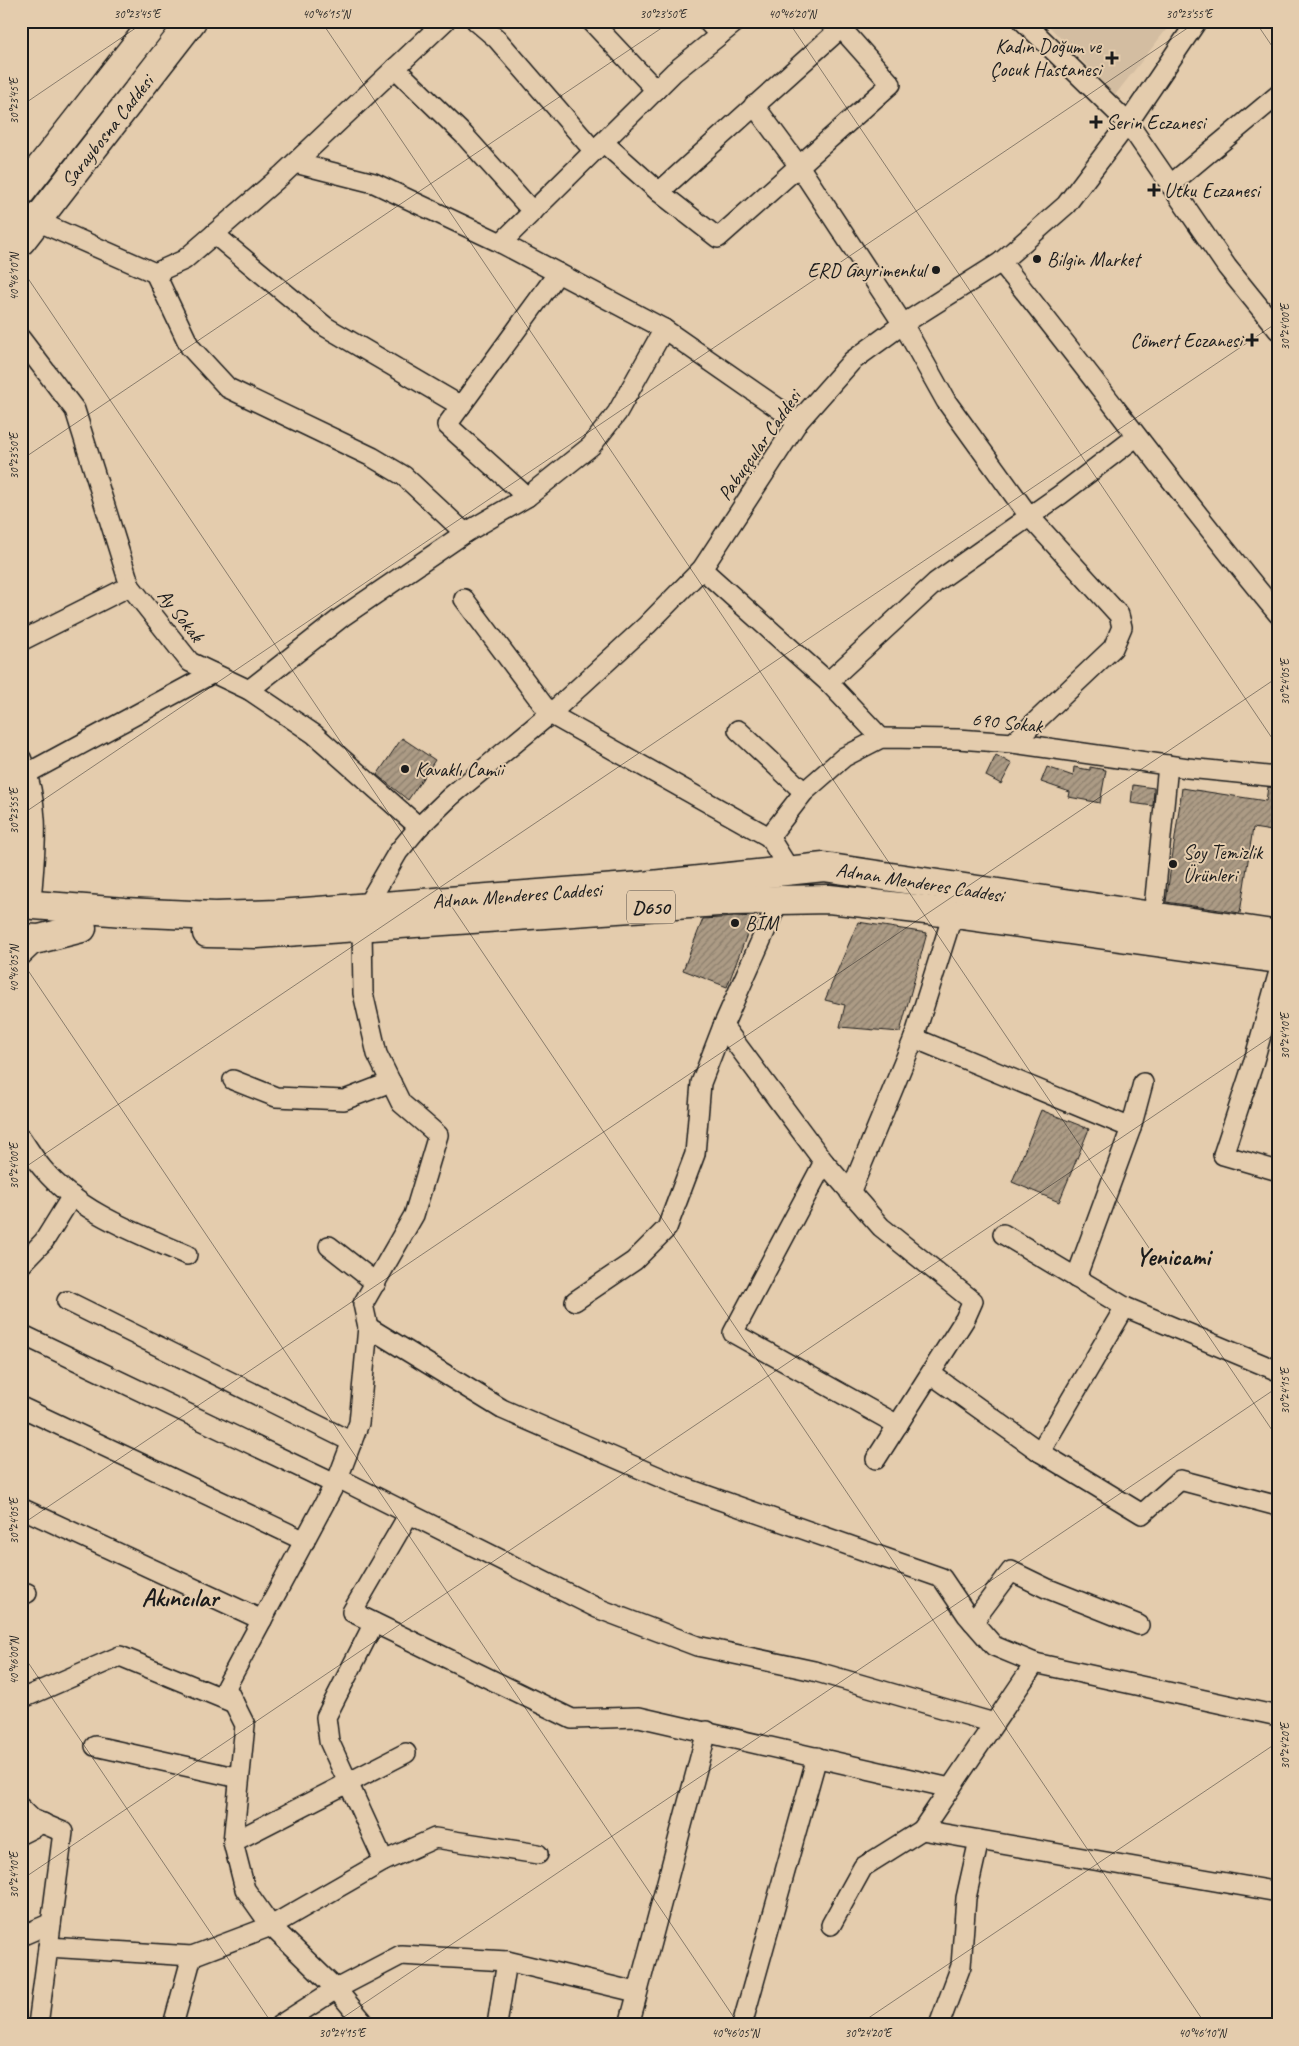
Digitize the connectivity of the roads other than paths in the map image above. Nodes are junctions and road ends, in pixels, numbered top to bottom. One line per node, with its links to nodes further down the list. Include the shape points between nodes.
1 (155, 21): 21 (main road, Saraybosna Caddesi)
2 (192, 21): 24 (main road, Saraybosna Caddesi)
3 (445, 21): 12 (street)
4 (476, 21): 17 (street)
5 (591, 21): 13 (street)
6 (707, 21): 11 (street)
7 (737, 21): 11 (street)
8 (1023, 21): 16 (street)
9 (1197, 21): 16 (street, Pabuççular Caddesi)
10 (838, 25): 15 (street); 19 (street, via 891,84)
11 (720, 35): 13 (street)
12 (395, 68): 18 (street); 23 (street, via 464,135)
13 (656, 90): 17 (street)
14 (1278, 95): 20 (street)
15 (754, 105): 19 (street); 22 (street)
16 (1128, 122): 20 (street); 27 (street, Pabuççular Caddesi, via 1066,205)
17 (599, 146): 22 (street); 23 (street)
18 (295, 163): 25 (street); 26 (street, via 374,183)
19 (799, 166): 22 (street, via 718,238); 30 (street)
20 (1170, 185): 32 (street)
21 (21, 192)
22 (659, 192)
23 (533, 212): 26 (street)
24 (27, 224): 28 (street)
25 (214, 234): 28 (street, via 184,260); 34 (street, via 326,327)
26 (501, 243): 29 (street)
27 (1001, 262): 30 (street, Pabuççular Caddesi); 36 (street)
28 (154, 272): 39 (street, via 190,347 228,388 372,457 404,476)
29 (558, 273): 31 (street); 34 (street)
30 (903, 324): 35 (street, Pabuççular Caddesi, via 852,361); 38 (street, via 946,401)
31 (664, 330): 35 (street); 37 (street, via 617,413 590,446)
32 (1278, 330)
33 (21, 339): 41 (street, Ay Sokak, via 75,410)
34 (461, 406): 37 (street, via 447,425)
35 (798, 422): 40 (street, Pabuççular Caddesi)
36 (1136, 437): 38 (street); 43 (street)
37 (527, 497): 39 (street)
38 (1030, 516): 46 (street, via 936,582); 51 (street, via 1119,615 1122,626 1113,648)
39 (465, 533): 47 (street, via 342,617)
40 (702, 569): 46 (street); 48 (street, Pabuççular Caddesi, via 647,625)
41 (130, 586): 44 (street); 45 (street, Ay Sokak, via 190,662)
42 (464, 599): 48 (street)
43 (1278, 614)
44 (21, 641)
45 (213, 673): 47 (street, Ay Sokak); 52 (street)
46 (828, 682): 50 (street)
47 (249, 690): 56 (street, Ay Sokak, via 314,734)
48 (550, 714): 56 (street, Pabuççular Caddesi); 57 (street)
49 (738, 730): 55 (street)
50 (881, 738): 51 (street, 690 Sokak); 55 (street, 690 Sokak, via 844,757)
51 (1013, 743): 53 (street, 690 Sokak)
52 (25, 765): 63 (street, via 37,820)
53 (1168, 765): 54 (street, 690 Sokak); 62 (street)
54 (1277, 777)
55 (804, 792): 57 (street, 690 Sokak)
56 (419, 827): 61 (street, Pabuççular Caddesi, via 398,852)
57 (769, 837): 58 (street)
58 (789, 869): 61 (main road, Adnan Menderes Caddesi); 62 (main road, Adnan Menderes Caddesi, via 824,867)
59 (779, 900): 60 (main road, Adnan Menderes Caddesi / D650, via 829,899); 61 (main road, Adnan Menderes Caddesi / D650); 67 (street)
60 (953, 914): 65 (main road, Adnan Menderes Caddesi / D650); 68 (street)
61 (364, 917): 63 (main road, Adnan Menderes Caddesi, via 279,914); 63 (main road, Adnan Menderes Caddesi / D650, via 257,934 82,928); 70 (street, via 363,993 377,1054)
62 (1153, 918): 64 (main road, Adnan Menderes Caddesi)
63 (29, 921)
64 (1278, 935)
65 (1278, 959)
66 (1278, 975): 75 (street, via 1223,1155)
67 (723, 1026): 74 (street); 85 (street, via 701,1083 695,1154 667,1228 634,1261)
68 (914, 1038): 72 (street); 76 (street)
69 (233, 1080): 70 (street, via 276,1097 344,1100)
70 (391, 1082): 83 (street, via 401,1103 438,1135 414,1215)
71 (1143, 1083): 72 (street)
72 (1131, 1128): 82 (street)
73 (21, 1138): 77 (street, via 43,1170)
74 (824, 1162): 76 (street); 92 (street, via 733,1333)
75 (1278, 1171)
76 (850, 1193): 90 (street, via 881,1227 973,1301)
77 (72, 1196): 80 (street, via 117,1225); 81 (street, via 44,1241)
78 (1003, 1234): 82 (street)
79 (329, 1246): 83 (street)
80 (188, 1255)
81 (21, 1265)
82 (1076, 1278): 86 (street)
83 (376, 1283): 87 (street, via 363,1304)
84 (67, 1301): 93 (street)
85 (575, 1301)
86 (1125, 1307): 89 (street); 94 (street)
87 (368, 1327): 93 (street, via 359,1422); 103 (street, via 502,1409 680,1486 942,1578)
88 (21, 1334): 96 (street)
89 (1278, 1371)
90 (931, 1374): 92 (street); 94 (street)
91 (21, 1407): 100 (street)
92 (898, 1425): 95 (street)
93 (352, 1442): 96 (street)
94 (1040, 1452): 97 (street, via 1142,1514 1180,1480)
95 (876, 1459)
96 (337, 1481): 99 (street); 100 (street)
97 (1278, 1506)
98 (21, 1508): 101 (street)
99 (408, 1514): 102 (street, via 352,1612); 109 (street, via 597,1608 697,1646 814,1671)
100 (305, 1541): 101 (street)
101 (262, 1620): 107 (street, via 226,1687)
102 (374, 1622): 110 (street, via 572,1719 639,1717); 115 (street, via 326,1717 328,1741)
103 (973, 1622): 104 (street, via 1011,1571); 105 (street, via 994,1646)
104 (1139, 1625)
105 (1035, 1663): 108 (street); 109 (street)
106 (21, 1699): 107 (street, via 120,1656)
107 (234, 1703): 114 (street, via 245,1725)
108 (1278, 1716)
109 (994, 1723): 116 (street)
110 (707, 1731): 113 (street); 134 (street)
111 (95, 1746): 114 (street)
112 (406, 1752): 115 (street)
113 (817, 1757): 116 (street); 141 (street)
114 (239, 1778): 122 (street)
115 (348, 1784): 122 (street); 124 (street)
116 (950, 1788): 119 (street)
117 (21, 1808): 118 (street)
118 (43, 1824): 120 (street); 126 (street, via 63,1832)
119 (922, 1830): 121 (street); 127 (street, via 863,1867)
120 (21, 1834)
121 (979, 1840): 125 (street); 142 (street, via 966,1898 961,1966)
122 (233, 1842): 128 (street, via 245,1889)
123 (538, 1854): 124 (street, via 434,1838)
124 (384, 1861): 128 (street)
125 (1278, 1892)
126 (51, 1923): 129 (street); 130 (street)
127 (831, 1925)
128 (270, 1926): 131 (street); 133 (street)
129 (21, 1936)
130 (48, 1947): 131 (street); 135 (street)
131 (192, 1956): 136 (street)
132 (507, 1961): 133 (street, via 401,1955); 134 (street); 139 (street)
133 (336, 1988): 137 (street); 138 (street)
134 (636, 1992): 140 (street)
135 (38, 2025)
136 (173, 2025)
137 (280, 2025)
138 (366, 2025)
139 (497, 2025)
140 (629, 2025)
141 (742, 2025)
142 (939, 2025)

